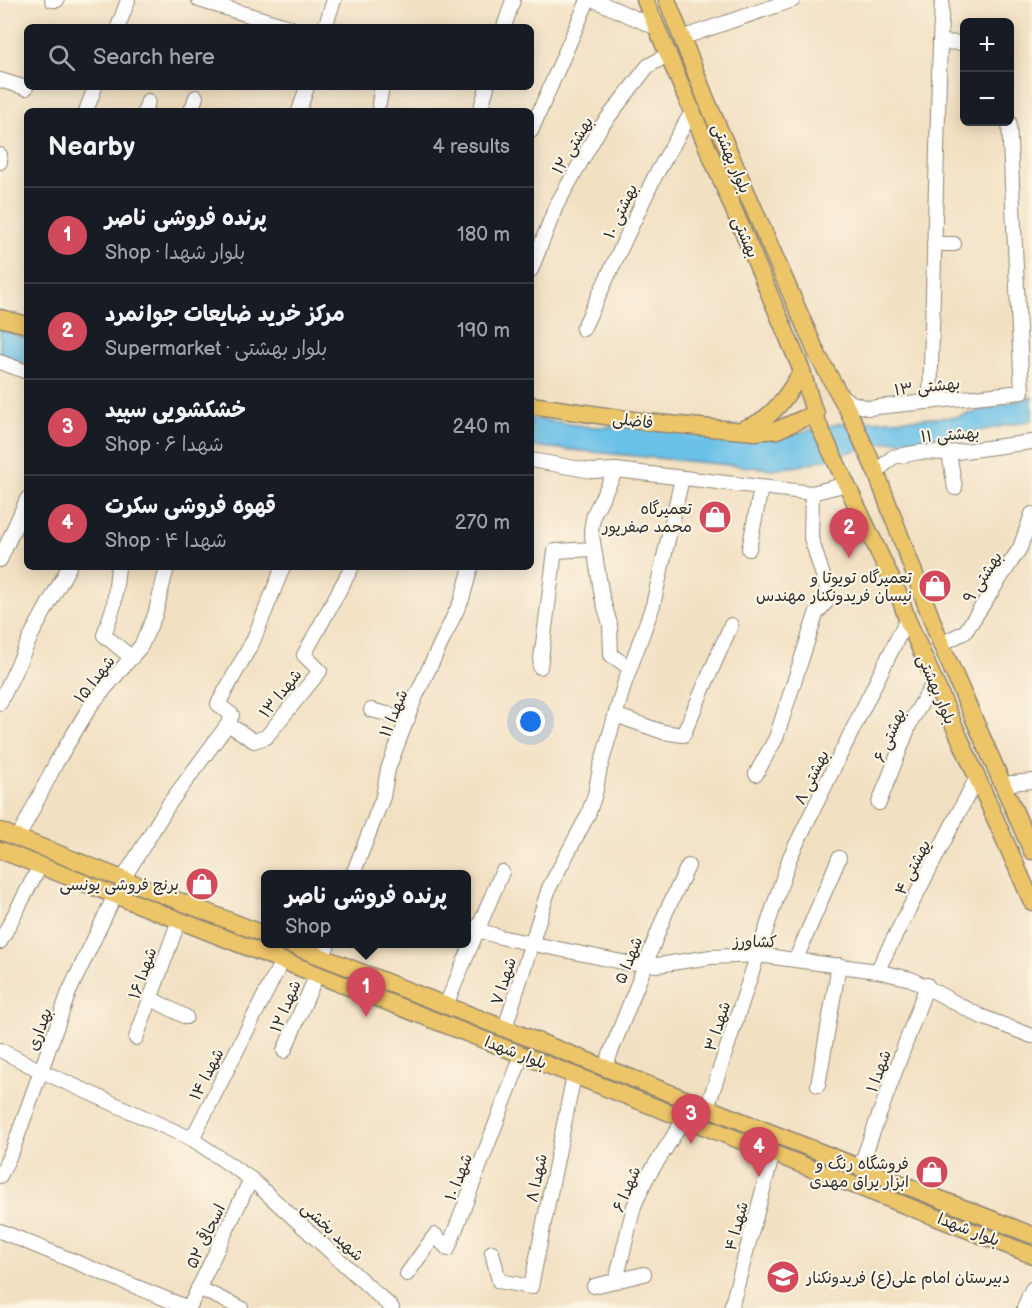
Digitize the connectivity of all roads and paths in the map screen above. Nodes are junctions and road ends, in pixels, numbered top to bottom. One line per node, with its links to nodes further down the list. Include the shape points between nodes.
1 (52, 0): 2 (street)
2 (57, 0)
3 (128, 0): 13 (street)
4 (199, 0): 14 (street)
5 (334, 0): 15 (street)
6 (513, 0): 16 (street)
7 (588, 0): 35 (street)
8 (594, 0): 17 (street)
9 (645, 0): 17 (main road, بهشتی)
10 (667, 0): 18 (main road, بلوار بهشتی)
11 (793, 0): 18 (street)
12 (942, 0): 19 (street)
13 (119, 24)
14 (279, 24)
15 (326, 24)
16 (505, 24)
17 (657, 28): 21 (main road, بهشتی)
18 (684, 37): 48 (main road, بلوار بهشتی, via 706,99 813,345)
19 (940, 42): 20 (street); 39 (street)
20 (960, 43)
21 (669, 54): 34 (main road, بهشتی); 41 (street, بهشتی ۱۲, via 648,66 600,128 556,206)
22 (0, 80): 23 (street)
23 (24, 87)
24 (94, 90): 30 (street)
25 (306, 90): 32 (street)
26 (381, 90): 29 (street)
27 (486, 90): 33 (street)
28 (196, 97): 31 (street)
29 (379, 103)
30 (87, 108)
31 (192, 108)
32 (300, 108)
33 (481, 108)
34 (693, 110): 44 (street, بهشتی ۱۰, via 654,178); 46 (main road, بهشتی)
35 (534, 125)
36 (1009, 126): 49 (street, بهشتی ۱۳, via 1022,392)
37 (0, 155): 38 (street)
38 (0, 162)
39 (934, 244): 40 (street); 49 (street)
40 (954, 244)
41 (534, 262)
42 (0, 318): 43 (main road)
43 (24, 325)
44 (583, 329)
45 (0, 362): 47 (street)
46 (802, 370): 51 (main road, بهشتی); 52 (main road, فاضلی, via 769,415 755,426)
47 (24, 371)
48 (839, 393): 49 (street, بهشتی ۱۳, via 868,408); 56 (main road, بلوار بهشتی)
49 (930, 402)
50 (534, 405): 52 (main road, فاضلی)
51 (817, 417): 52 (main road, فاضلی, via 777,430); 59 (main road, بهشتی)
52 (735, 430)
53 (1032, 442): 54 (street, بهشتی ۱۱)
54 (949, 453): 56 (street, بهشتی ۱۱, via 920,452 892,457); 61 (street)
55 (534, 461): 57 (street, via 592,471)
56 (874, 468): 68 (main road, بلوار بهشتی)
57 (616, 470): 58 (street); 65 (street, via 594,514)
58 (682, 477): 60 (street); 83 (street, شهدا ۷, via 653,605)
59 (845, 479): 62 (street); 75 (main road, بلوار بهشتی)
60 (761, 488): 62 (street); 66 (street)
61 (955, 488)
62 (812, 493): 90 (street, via 811,538 830,598 816,614 776,738)
63 (24, 506): 67 (street)
64 (1032, 514): 80 (street, بهشتی ۹, via 1020,548 965,632)
65 (594, 549): 82 (street, via 555,551); 83 (street, via 610,624 611,655)
66 (749, 549)
67 (0, 560)
68 (909, 563): 75 (main road); 76 (main road, بلوار بهشتی)
69 (67, 570): 85 (street)
70 (118, 570): 81 (street, via 114,605 104,635)
71 (166, 570): 81 (street, شهدا ۱۵, via 155,615)
72 (282, 570): 89 (street, via 253,641 218,704 232,715)
73 (350, 570): 89 (street, شهدا ۱۳, via 304,655 320,670 290,710 266,737 254,741)
74 (470, 570): 88 (street, شهدا ۱۱, via 462,599)
75 (887, 571): 77 (main road, بلوار بهشتی)
76 (918, 585): 77 (main road); 80 (main road, بلوار بهشتی)
77 (899, 595): 78 (main road, بلوار بهشتی)
78 (907, 619): 84 (main road, بلوار بهشتی); 114 (street, بهشتی ۸, via 790,857)
79 (731, 625): 87 (street, via 683,735)
80 (941, 644): 93 (main road, بلوار بهشتی)
81 (132, 658): 96 (street, شهدا ۱۵, via 92,705)
82 (540, 667)
83 (630, 668): 87 (street, شهدا ۷)
84 (934, 682): 91 (main road, بلوار بهشتی); 94 (street, بهشتی ۶, via 911,721)
85 (0, 703)
86 (371, 710): 88 (street)
87 (615, 715): 111 (street, شهدا ۷, via 588,814 549,888)
88 (408, 719): 102 (street, شهدا ۱۱)
89 (228, 724): 104 (street, via 168,804)
90 (756, 774)
91 (976, 779): 106 (main road, بلوار بهشتی); 119 (street, یهشتی ۴)
92 (1032, 781): 93 (street)
93 (1002, 783): 98 (main road, بلوار بهشتی)
94 (879, 803)
95 (0, 831): 96 (main road)
96 (18, 838): 104 (main road)
97 (0, 850): 100 (main road, بلوار شهدا)
98 (1032, 850)
99 (839, 858): 115 (street)
100 (40, 866): 105 (main road, بلوار شهدا); 110 (street)
101 (688, 867): 117 (street, شهدا ۵)
102 (355, 870)
103 (502, 872): 108 (street)
104 (123, 879): 109 (main road)
105 (115, 895): 107 (main road, بلوار شهدا); 132 (street, بهداری, via 69,992)
106 (1032, 902)
107 (179, 920): 116 (main road, بلوار شهدا); 122 (street, شهدا ۱۶)
108 (472, 928): 111 (street, کشاورز)
109 (261, 932)
110 (0, 942)
111 (533, 945): 117 (street, کشاورز); 125 (street, شهدا ۷)
112 (465, 948): 123 (street)
113 (326, 950): 123 (main road, بلوار شهدا)
114 (758, 955): 115 (street, کشاورز); 117 (street, کشاورز); 135 (street, شهدا ۳)
115 (796, 959): 118 (street, کشاورز)
116 (282, 961): 120 (main road, بلوار شهدا); 137 (street, شهدا ۱۴)
117 (644, 964): 131 (street, شهدا ۵)
118 (839, 965): 119 (street, کشاورز); 134 (street)
119 (877, 971): 121 (street, کشاورز)
120 (317, 974): 129 (street, شهدا ۱۲); 130 (main road, بلوار شهدا)
121 (927, 986): 126 (street, کشاورز, via 980,1016); 139 (street, شهدا ۱)
122 (150, 998): 124 (street); 127 (street, شهدا ۱۶)
123 (446, 1005): 125 (main road, بلوار شهدا)
124 (186, 1017)
125 (505, 1028): 131 (main road, بلوار شهدا)
126 (1032, 1036)
127 (136, 1038)
128 (0, 1050): 132 (street)
129 (284, 1051)
130 (522, 1055): 133 (main road, بلوار شهدا); 146 (street, شهدا ۱۰, via 448,1249 435,1235)
131 (605, 1067): 135 (main road, بلوار شهدا)
132 (41, 1071): 137 (street); 140 (street, بهداری)
133 (574, 1075): 136 (main road, بلوار شهدا); 144 (street, شهدا ۸, via 531,1287 499,1281)
134 (818, 1085)
135 (707, 1108): 139 (main road, بلوار شهدا)
136 (685, 1118): 138 (main road, بلوار شهدا); 148 (street, شهدا ۶, via 646,1179 634,1206)
137 (192, 1139): 141 (street)
138 (773, 1153): 145 (main road, بلوار شهدا); 155 (street, شهدا ۴)
139 (860, 1167): 143 (main road, بلوار شهدا)
140 (0, 1176)
141 (251, 1179): 150 (street, اسحاقی ۵۲); 154 (street, شهید بخشی)
142 (0, 1231): 152 (street)
143 (1032, 1234)
144 (492, 1252)
145 (1032, 1255)
146 (407, 1274)
147 (644, 1274): 148 (street)
148 (616, 1281): 149 (street)
149 (594, 1286)
150 (198, 1288): 152 (street, اسحاقی ۵۲); 153 (street)
151 (1032, 1289): 156 (street)
152 (188, 1308)
153 (241, 1308)
154 (392, 1308)
155 (731, 1308)
156 (1024, 1308)

